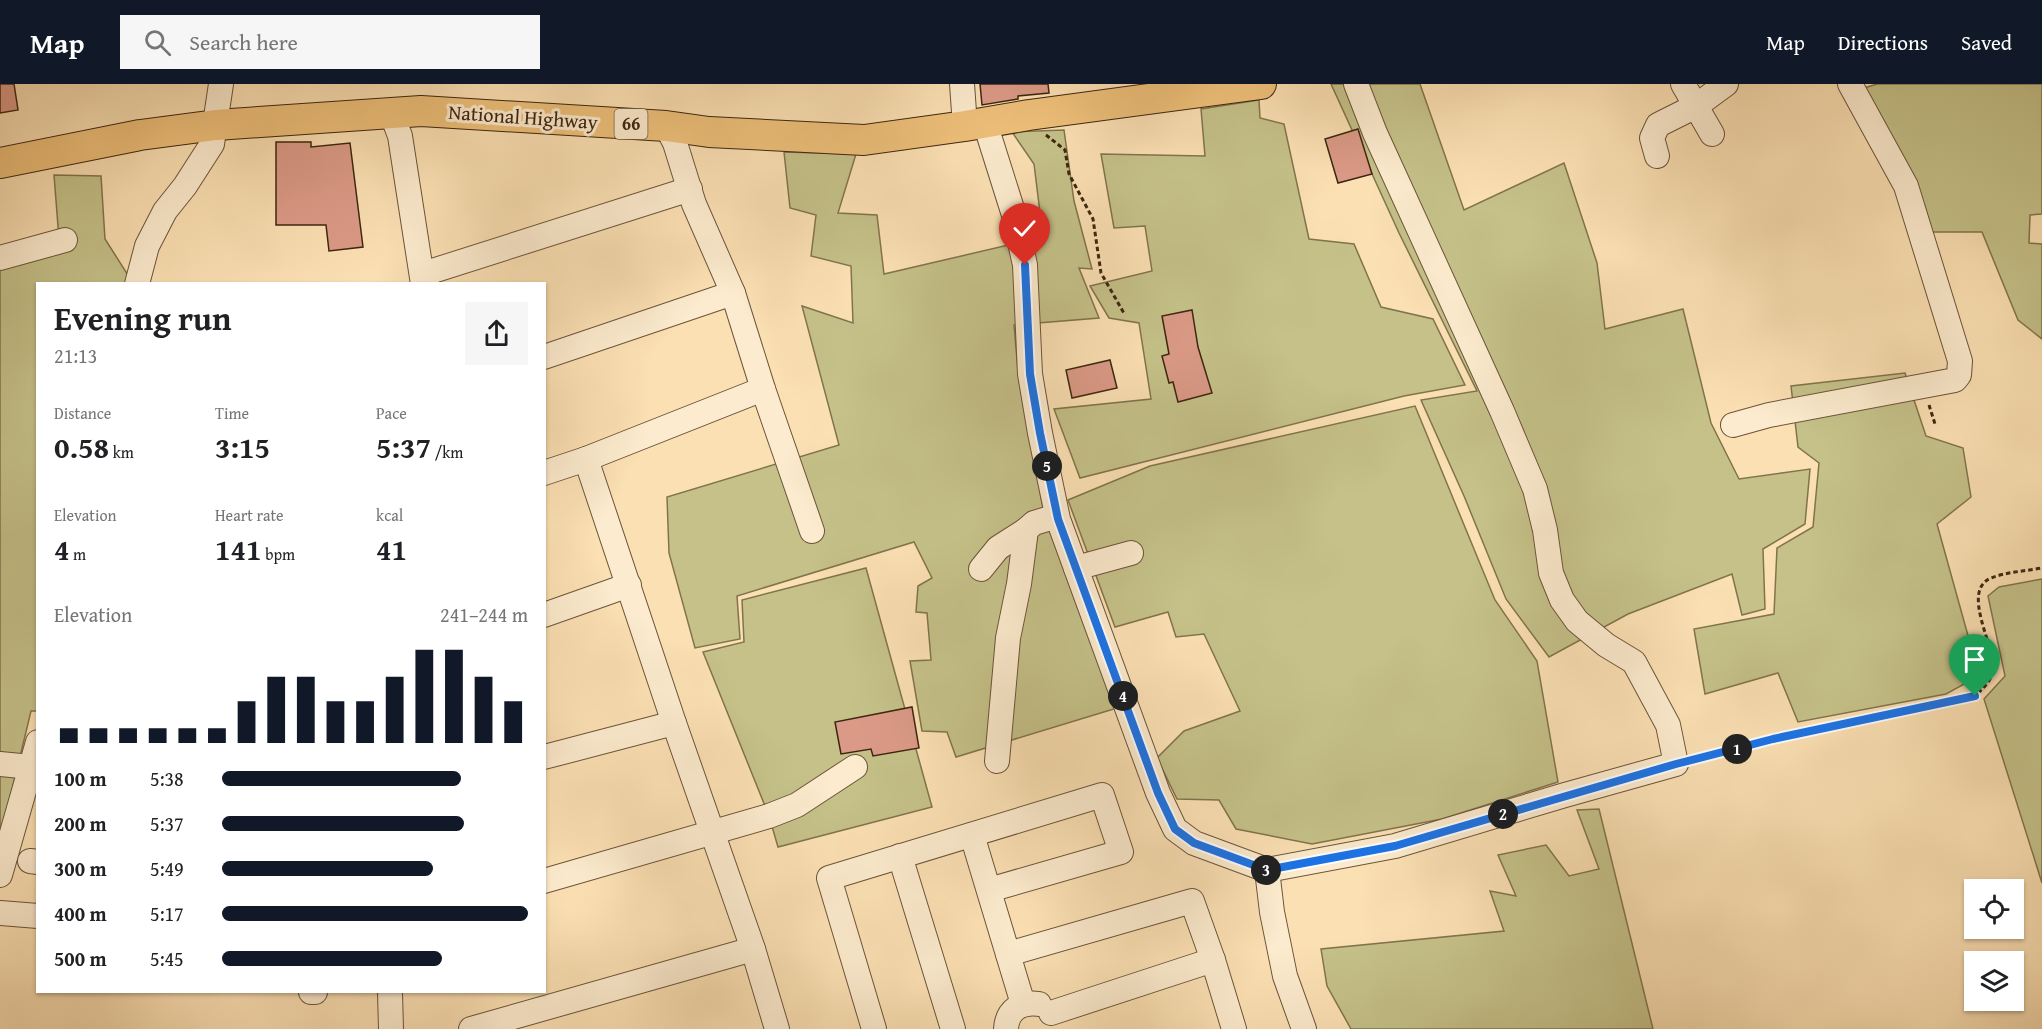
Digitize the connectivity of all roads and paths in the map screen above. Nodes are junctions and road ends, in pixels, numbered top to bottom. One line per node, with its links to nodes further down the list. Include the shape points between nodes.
1 (221, 84): 11 (street)
2 (962, 84): 12 (street)
3 (1261, 84): 10 (main road, National Highway / 66)
4 (1356, 84): 43 (street, via 1534,489 1551,573 1562,600 1577,621 1634,662 1668,725)
5 (1683, 84): 8 (street)
6 (1726, 84): 8 (street)
7 (1850, 84): 26 (street, via 1906,186 1960,361 1959,375 1955,380)
8 (1696, 106): 14 (street); 15 (street, via 1658,125 1652,138)
9 (391, 112): 11 (main road, National Highway / 66); 13 (main road, National Highway / 66, via 432,111); 20 (street, via 400,136)
10 (1029, 115): 12 (main road, National Highway / 66); 23 (path, via 1065,150 1069,174 1093,219 1101,273)
11 (216, 125): 16 (main road, National Highway / 66, via 140,135); 21 (street, via 212,144 165,211 147,246)
12 (975, 125): 13 (main road, National Highway / 66, via 864,140 720,133); 29 (street, via 1014,215 1025,265 1030,374)
13 (666, 126): 17 (street)
14 (1712, 134)
15 (1657, 156)
16 (0, 163)
17 (690, 189): 20 (street); 22 (street)
18 (64, 240): 19 (street)
19 (0, 258)
20 (423, 279)
21 (138, 282)
22 (733, 293): 24 (street); 25 (street)
23 (1125, 315)
24 (546, 356)
25 (763, 389): 27 (street); 31 (street)
26 (1733, 424)
27 (586, 459): 28 (street); 36 (street)
28 (546, 472)
29 (1057, 516): 30 (street, via 1034,523); 33 (street)
30 (1026, 530): 35 (street, via 998,548); 41 (street, via 1008,638)
31 (812, 531)
32 (1131, 553): 33 (street)
33 (1076, 568): 49 (street, via 1158,793 1175,829 1194,843)
34 (2042, 568): 43 (path, via 1990,578 1980,588 1977,602 1994,668 1990,681 1975,696)
35 (981, 569)
36 (629, 585): 37 (street); 38 (street)
37 (546, 614)
38 (674, 723): 40 (street); 46 (street)
39 (36, 749): 44 (street)
40 (546, 756)
41 (998, 761)
42 (0, 764): 44 (street)
43 (1676, 764): 49 (street, via 1395,846)
44 (31, 767): 50 (street)
45 (855, 768): 46 (street, via 797,805)
46 (713, 831): 51 (street); 55 (street)
47 (972, 835): 48 (street); 52 (street); 52 (street, via 1102,795 1121,852)
48 (900, 856): 65 (street, via 829,878); 66 (street)
49 (1267, 870): 68 (street, via 1285,976)
50 (0, 875)
51 (546, 880)
52 (989, 890): 56 (street)
53 (0, 913): 54 (street)
54 (36, 916)
55 (753, 949): 63 (street); 64 (street)
56 (1008, 954): 57 (street, via 1192,901); 59 (street)
57 (1213, 960): 60 (street); 61 (street)
58 (390, 993): 62 (street)
59 (1023, 1004): 60 (street, via 1039,1005); 67 (street, via 1013,1010)
60 (1053, 1021)
61 (1228, 1028)
62 (391, 1029)
63 (471, 1029)
64 (777, 1029)
65 (874, 1029)
66 (953, 1029)
67 (1006, 1029)
68 (1304, 1029)

